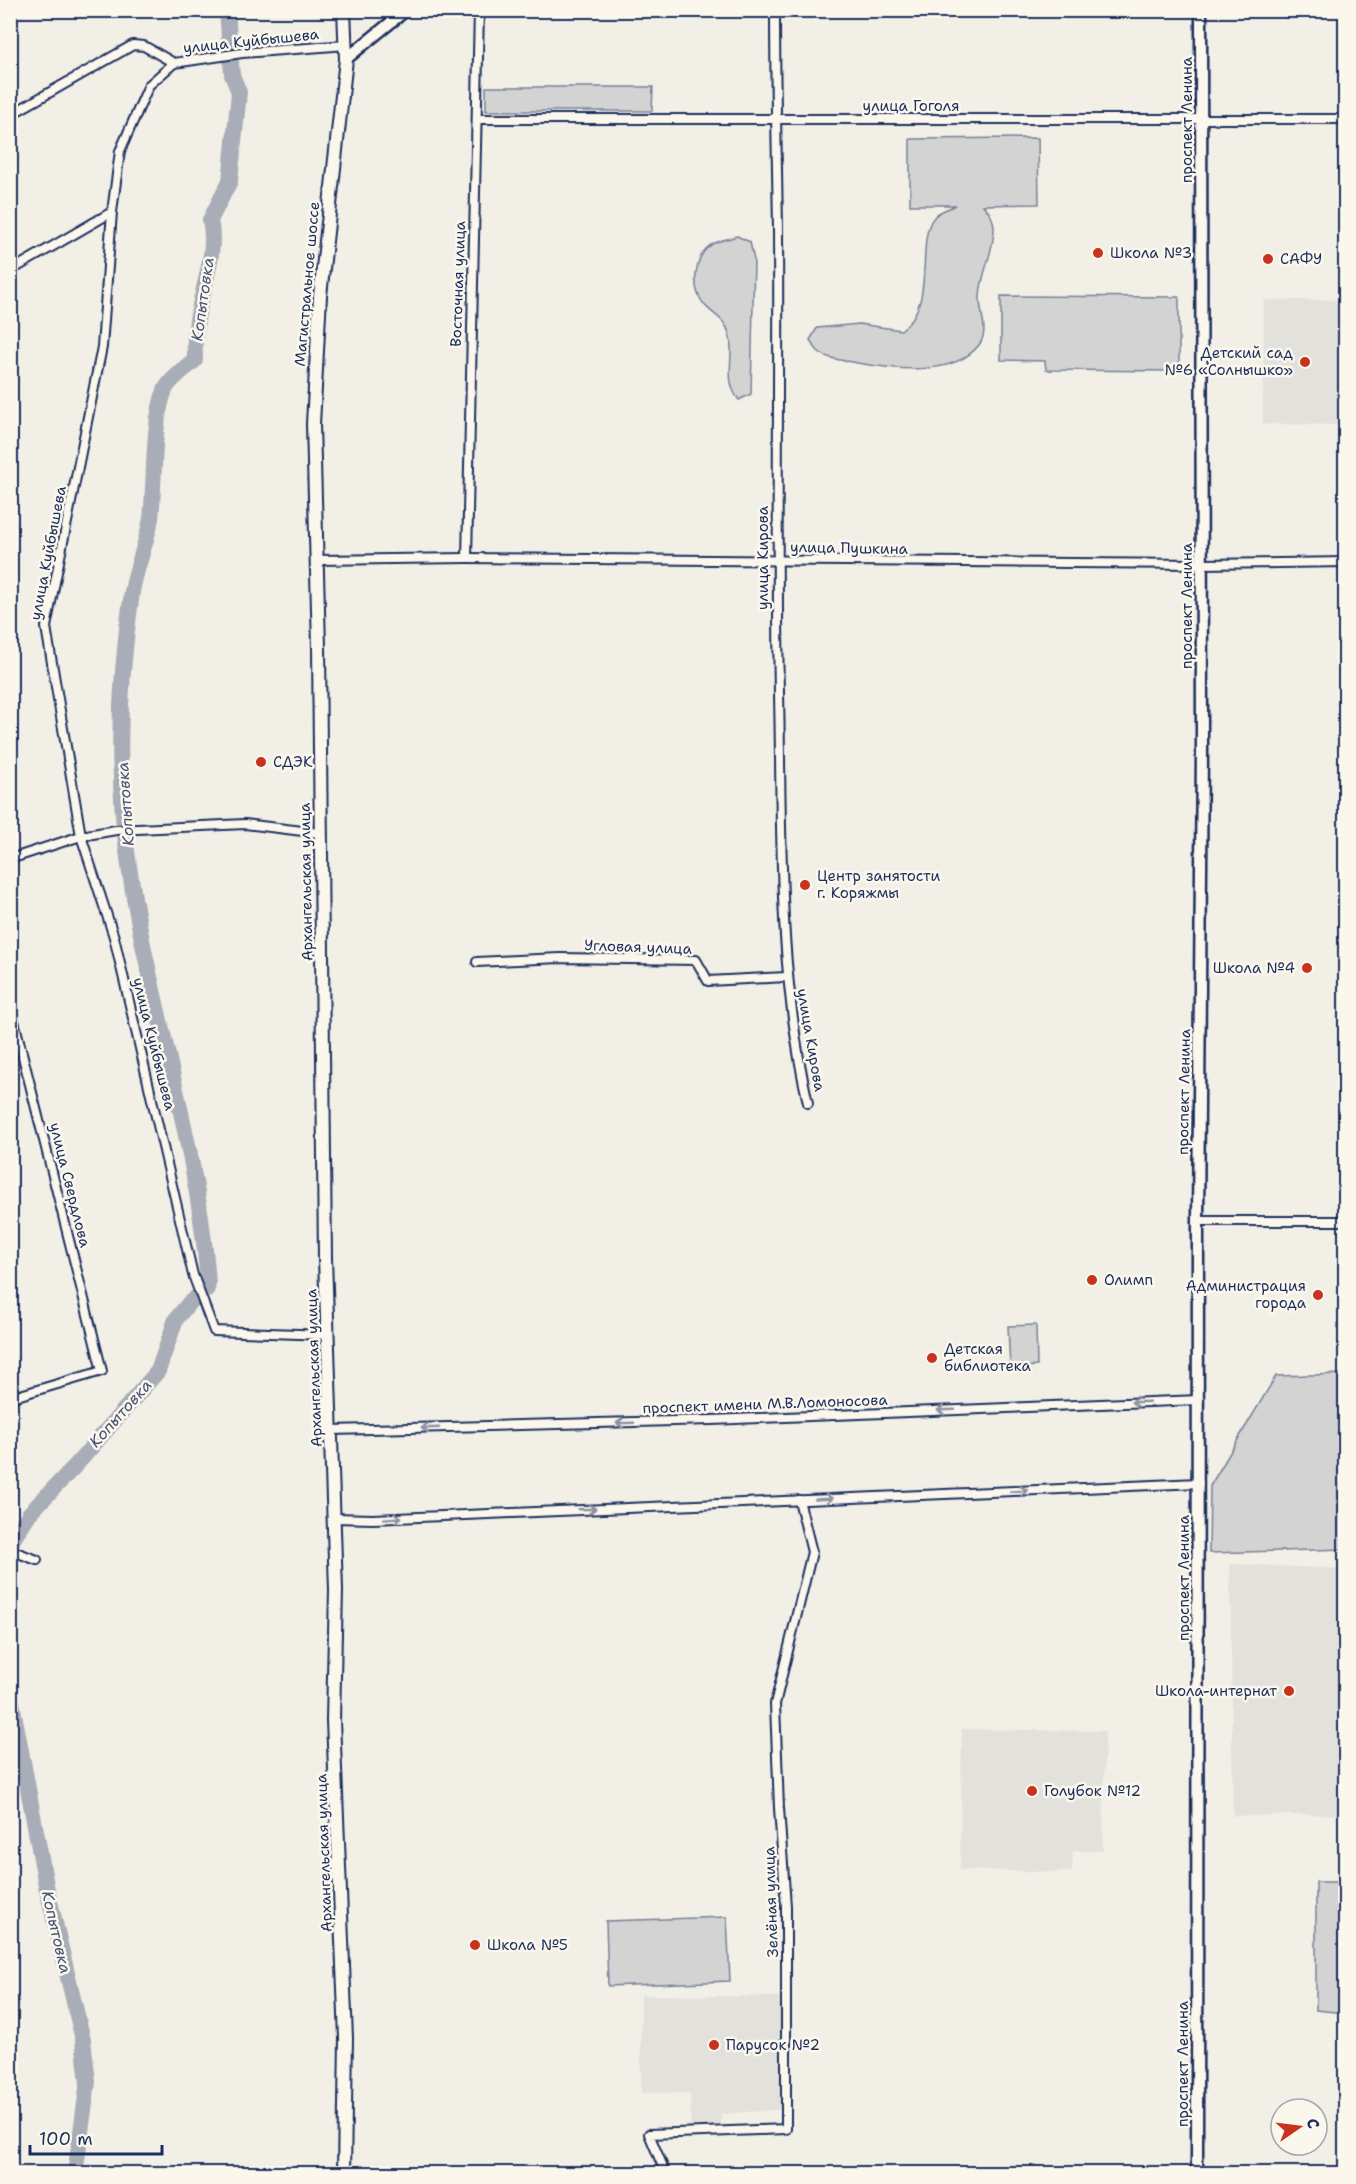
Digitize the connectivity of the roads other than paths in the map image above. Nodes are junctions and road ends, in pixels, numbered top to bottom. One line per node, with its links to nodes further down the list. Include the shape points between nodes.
1 (344, 10): 6 (main road, Магистральное шоссе)
2 (406, 10): 7 (street)
3 (479, 10): 10 (street, Восточная улица)
4 (775, 10): 11 (street, улица Кирова)
5 (1201, 10): 13 (street, проспект Ленина)
6 (347, 45): 7 (main road, Магистральное шоссе); 8 (street, улица Куйбышева)
7 (346, 59): 17 (main road, Магистральное шоссе, via 327,218 315,377 313,485)
8 (174, 63): 9 (street, via 144,46 133,45); 14 (street, улица Куйбышева, via 149,85 120,151)
9 (10, 115)
10 (477, 119): 11 (street, улица Гоголя); 16 (street, Восточная улица)
11 (775, 119): 13 (street, улица Гоголя); 18 (street, улица Кирова)
12 (1346, 119): 13 (street, улица Гоголя)
13 (1202, 121): 20 (street, проспект Ленина)
14 (112, 212): 15 (street); 22 (street, улица Куйбышева, via 102,347 46,627)
15 (10, 271)
16 (467, 558): 17 (street, улица Пушкина); 18 (street, улица Пушкина)
17 (317, 560): 21 (main road, Архангельская улица)
18 (776, 561): 20 (street, улица Пушкина); 25 (street, улица Кирова)
19 (1346, 562): 20 (street, улица Пушкина)
20 (1202, 564): 28 (street, проспект Ленина)
21 (319, 833): 22 (street, via 245,824 116,830); 30 (main road, Архангельская улица)
22 (81, 836): 23 (street); 30 (street, улица Куйбышева, via 114,937 194,1275 213,1331)
23 (10, 859)
24 (477, 962): 25 (street, Угловая улица, via 560,958 696,960 708,981)
25 (787, 977): 27 (street, улица Кирова)
26 (10, 1005): 31 (street, улица Свердлова, via 102,1371)
27 (808, 1103)
28 (1198, 1221): 29 (street); 32 (street, проспект Ленина)
29 (1346, 1221)
30 (328, 1335): 33 (main road, Архангельская улица)
31 (10, 1398)
32 (1199, 1400): 33 (street, проспект имени М.В.Ломоносова, one-way to 33, via 712,1420); 34 (street, проспект Ленина)
33 (332, 1430): 36 (main road, Архангельская улица)
34 (1199, 1483): 35 (street, one-way to 34); 41 (street, проспект Ленина)
35 (799, 1500): 36 (street, one-way to 35); 40 (street, Зелёная улица, via 812,1552 776,1704 786,1897 786,2129 649,2134)
36 (334, 1518): 39 (main road, Архангельская улица, via 333,1720 346,2038)
37 (10, 1550): 38 (street)
38 (37, 1560)
39 (344, 2174)
40 (666, 2174)
41 (1197, 2174)

